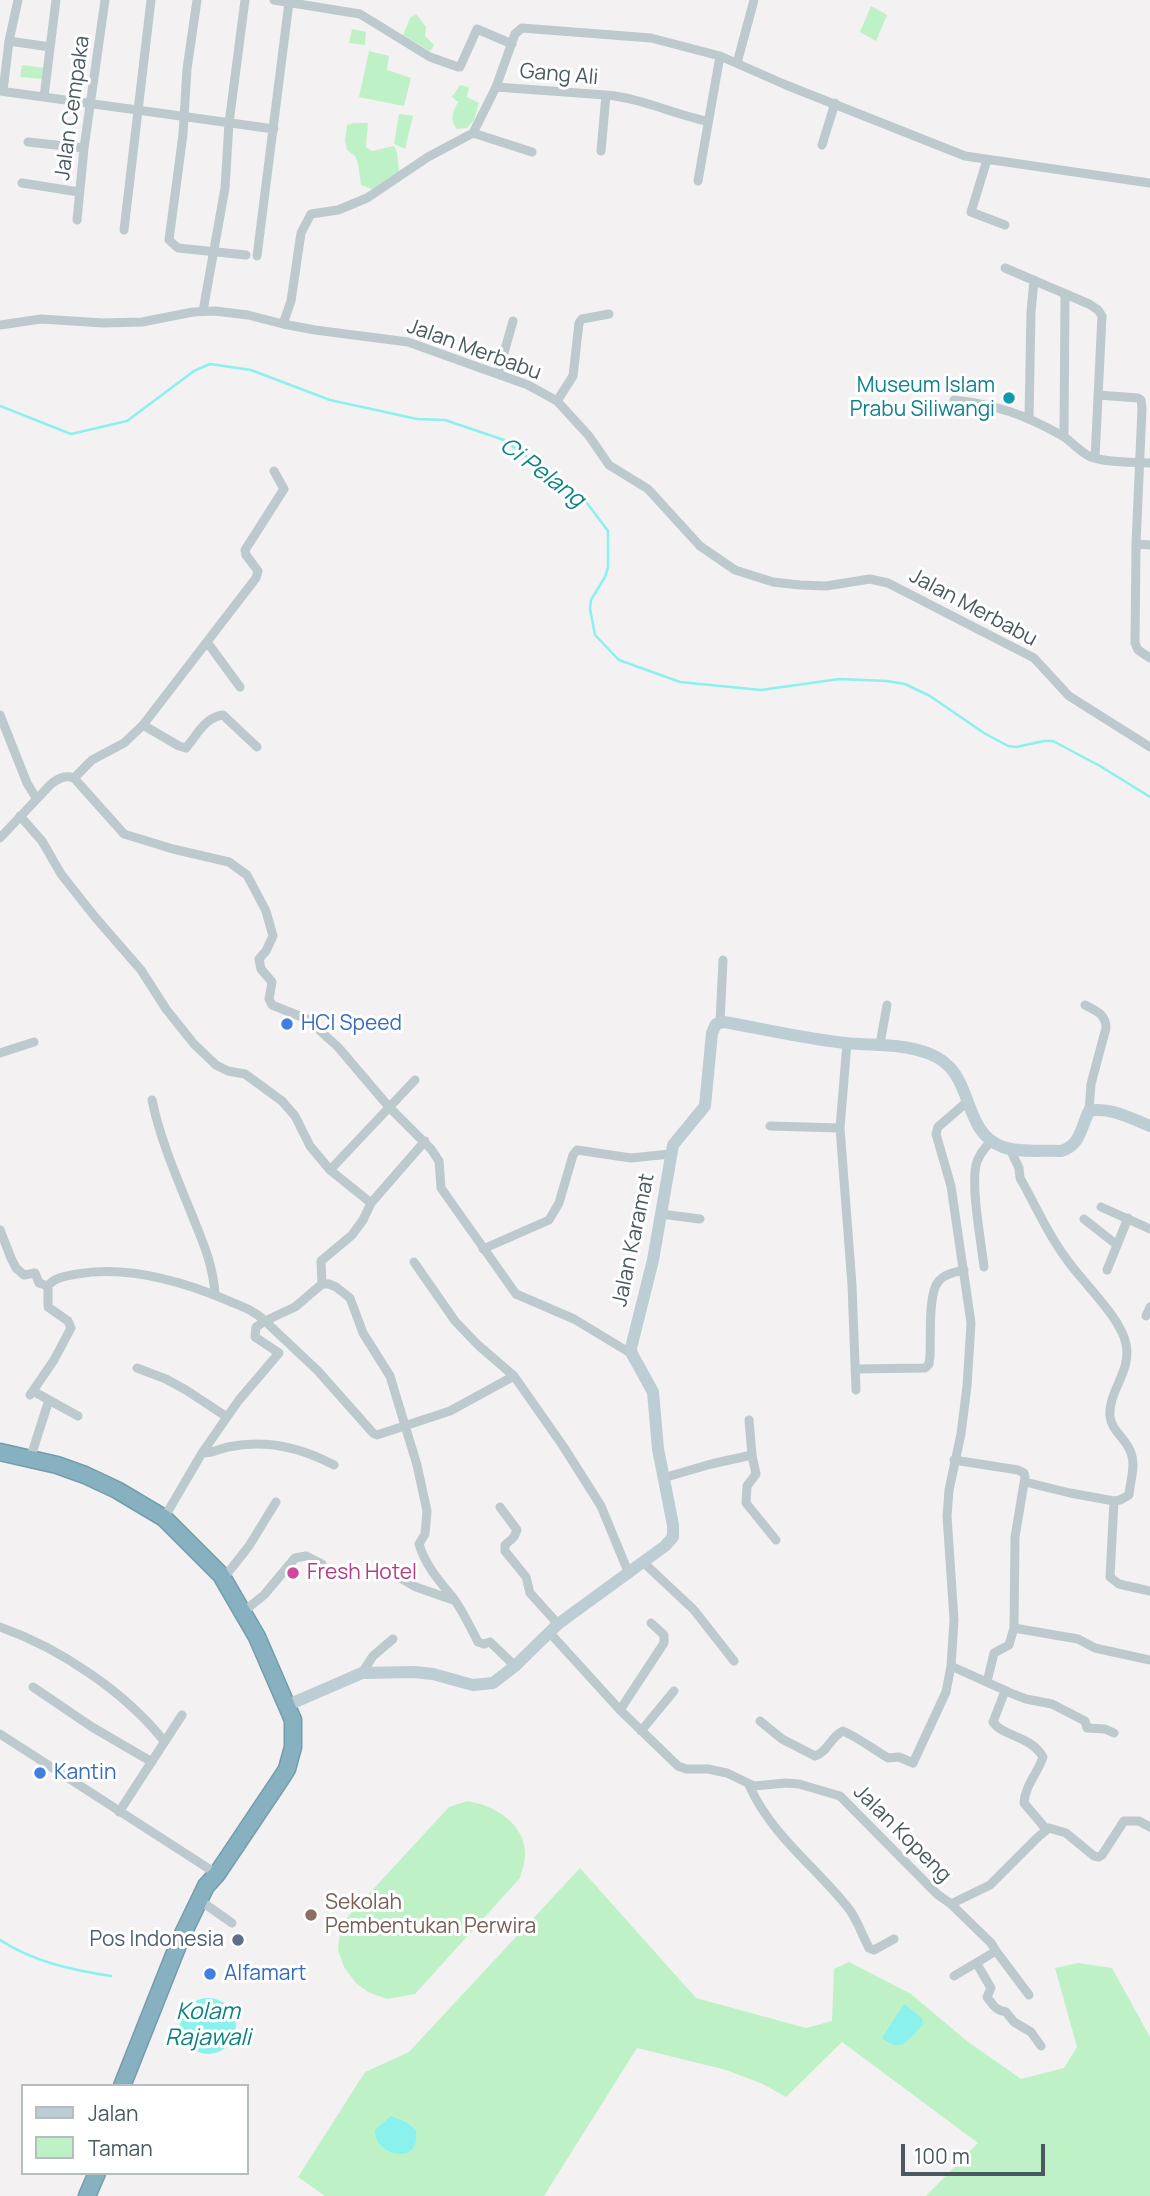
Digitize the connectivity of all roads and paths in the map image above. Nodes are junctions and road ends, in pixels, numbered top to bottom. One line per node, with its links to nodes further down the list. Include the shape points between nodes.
1 (18, 0): 11 (street)
2 (56, 0): 13 (street)
3 (105, 0): 21 (street, Jalan Cempaka)
4 (151, 0): 22 (street)
5 (197, 0): 23 (street)
6 (245, 0): 25 (street)
7 (274, 0): 9 (street)
8 (754, 0): 15 (street)
9 (289, 2): 10 (street); 26 (street)
10 (312, 2): 12 (street, via 365,16 430,57 458,68 476,30)
11 (9, 41): 13 (street); 17 (street)
12 (512, 44): 14 (street, via 517,31 526,27 652,38); 16 (street)
13 (50, 47): 19 (street)
14 (720, 56): 15 (street); 24 (street)
15 (737, 63): 20 (street)
16 (496, 87): 18 (street, Gang Ali); 27 (street)
17 (1, 91): 19 (street)
18 (606, 95): 24 (street, via 629,97); 31 (street, Gang Ali)
19 (44, 97): 21 (street)
20 (835, 103): 29 (street); 33 (street)
21 (90, 104): 22 (street); 30 (street, Jalan Cempaka)
22 (138, 110): 23 (street); 40 (street)
23 (183, 115): 25 (street); 41 (street, via 169,240 178,248)
24 (707, 121): 34 (street)
25 (229, 122): 26 (street); 41 (street)
26 (274, 128): 43 (street)
27 (473, 133): 32 (street); 50 (street, via 367,198 338,210 311,214 301,233)
28 (28, 142): 30 (street)
29 (822, 145)
30 (84, 148): 37 (street, Jalan Cempaka)
31 (601, 151)
32 (532, 152)
33 (987, 160): 36 (street); 39 (street, via 971,212)
34 (698, 181)
35 (22, 183): 37 (street)
36 (1150, 183)
37 (79, 192): 38 (street, Jalan Cempaka)
38 (77, 220)
39 (1006, 225)
40 (124, 230)
41 (215, 251): 42 (street); 47 (street)
42 (246, 255)
43 (257, 256)
44 (1005, 268): 45 (street)
45 (1034, 280): 46 (street); 56 (street)
46 (1065, 295): 53 (street, via 1089,304 1102,316); 57 (street)
47 (203, 311): 50 (street, Jalan Merbabu, via 248,314); 51 (street, Jalan Merbabu, via 142,322 41,319)
48 (609, 314): 55 (street, via 579,323 573,376)
49 (513, 321): 52 (street)
50 (283, 324): 52 (street, Jalan Merbabu, via 408,342)
51 (0, 326)
52 (498, 374): 55 (street, Jalan Merbabu)
53 (1098, 395): 58 (street); 59 (street, via 1141,400)
54 (954, 400): 56 (street)
55 (557, 401): 69 (street, Jalan Merbabu, via 609,464 648,488 700,546 735,570 800,585 870,579 888,583 1034,658 1069,696)
56 (1029, 418): 57 (street)
57 (1064, 436): 58 (street)
58 (1095, 458): 59 (street)
59 (1145, 463): 61 (street)
60 (274, 471): 63 (street, via 285,489 245,550 257,576)
61 (1136, 544): 62 (street); 64 (street, via 1136,643)
62 (1150, 545)
63 (207, 642): 65 (street); 67 (street)
64 (1150, 658)
65 (240, 687)
66 (0, 715): 71 (street)
67 (143, 725): 68 (street, via 186,748 208,720 223,715); 70 (street)
68 (257, 747)
69 (1150, 747)
70 (74, 778): 71 (street, via 58,779); 85 (street, via 124,834 229,862 247,875 270,922 272,936 259,959 272,982 270,1002 311,1023)
71 (36, 798): 72 (street)
72 (20, 816): 73 (street); 94 (street, via 194,1044 216,1065 245,1074 290,1108 310,1146)
73 (0, 838)
74 (723, 960): 77 (street)
75 (1085, 1004): 86 (street, via 1106,1020)
76 (887, 1005): 80 (street)
77 (720, 1022): 79 (street); 93 (street, Jalan Karamat, via 712,1033 705,1106)
78 (34, 1042): 81 (street)
79 (847, 1044): 80 (street); 89 (street)
80 (880, 1044): 84 (street, via 937,1057 959,1078)
81 (0, 1053)
82 (415, 1080): 85 (street)
83 (152, 1100): 112 (street, via 210,1259)
84 (968, 1101): 91 (street, via 977,1127); 109 (street, via 936,1134 951,1186)
85 (389, 1107): 90 (street); 94 (street)
86 (1089, 1111): 88 (street, via 1103,1109); 92 (street, via 1078,1140 1069,1148)
87 (770, 1126): 89 (street)
88 (1150, 1126)
89 (840, 1128): 118 (street)
90 (425, 1141): 95 (street); 105 (street, via 439,1160 441,1188)
91 (991, 1141): 92 (street); 107 (street, via 976,1163)
92 (1010, 1149): 134 (street, via 1020,1178 1062,1254 1116,1320 1126,1343 1127,1365 1110,1415 1133,1460 1129,1495)
93 (670, 1154): 97 (street, Jalan Karamat); 105 (street, via 631,1158 577,1150 553,1215)
94 (330, 1170): 95 (street)
95 (371, 1203): 110 (street, via 352,1234 321,1261)
96 (1101, 1207): 98 (street)
97 (661, 1214): 99 (street); 116 (street, Jalan Karamat)
98 (1128, 1218): 101 (street); 103 (street)
99 (699, 1219)
100 (1084, 1219): 103 (street)
101 (1150, 1229)
102 (0, 1230): 104 (street)
103 (1117, 1245): 108 (street)
104 (3, 1249): 111 (street, via 22,1274 35,1273 39,1283)
105 (483, 1249): 116 (street, via 516,1294 574,1319)
106 (414, 1262): 119 (street, via 454,1321)
107 (984, 1267)
108 (1107, 1269)
109 (964, 1270): 118 (street, via 937,1282 925,1368); 130 (street, via 971,1322 961,1434)
110 (322, 1284): 115 (street, via 295,1307); 125 (street, via 345,1292 354,1304 363,1333 390,1376)
111 (48, 1286): 112 (street, via 65,1277 106,1271); 121 (street, via 48,1307 71,1328 31,1393)
112 (215, 1294): 115 (street, via 247,1307)
113 (1150, 1307): 114 (street)
114 (1146, 1316)
115 (265, 1321): 123 (street, via 256,1327 255,1337 279,1353); 125 (street, via 373,1433 384,1435)
116 (632, 1354): 132 (street, via 653,1392)
117 (136, 1368): 123 (street, via 166,1379)
118 (855, 1369): 120 (street)
119 (514, 1376): 125 (street, via 450,1411); 142 (street, via 596,1496)
120 (856, 1390)
121 (50, 1400): 122 (street); 129 (street)
122 (78, 1416)
123 (227, 1417): 127 (street)
124 (749, 1420): 128 (street)
125 (405, 1426): 145 (street, via 427,1511 419,1546)
126 (0, 1452): 129 (highway)
127 (202, 1453): 131 (street, via 228,1447 282,1446); 137 (street)
128 (752, 1455): 132 (street); 138 (street, via 756,1476 747,1486 746,1503)
129 (30, 1459): 137 (highway, via 85,1475)
130 (954, 1460): 133 (street, via 1022,1471); 154 (street, via 947,1516 954,1620)
131 (334, 1465)
132 (663, 1478): 139 (street, via 674,1532 670,1542)
133 (1025, 1482): 134 (street); 150 (street, via 1015,1537)
134 (1114, 1501): 144 (street, via 1110,1577 1119,1584)
135 (276, 1502): 143 (street)
136 (500, 1507): 149 (street, Jalan Kopeng, via 516,1530 505,1551 526,1577 530,1593)
137 (164, 1518): 143 (highway)
138 (776, 1540)
139 (644, 1563): 142 (street); 153 (street, via 694,1610)
140 (322, 1564): 146 (street, via 306,1556 295,1558)
141 (392, 1573): 145 (street)
142 (629, 1574): 149 (street)
143 (223, 1579): 146 (highway)
144 (1150, 1591)
145 (455, 1601): 155 (street, via 478,1642 491,1642)
146 (243, 1612): 161 (highway)
147 (651, 1623): 162 (street, via 664,1635 664,1643)
148 (0, 1627): 168 (street, via 40,1643 103,1683)
149 (554, 1628): 155 (street); 162 (street, Jalan Kopeng)
150 (1014, 1628): 152 (street, via 1078,1639 1095,1648); 157 (street, via 1009,1645 995,1653)
151 (393, 1639): 156 (street)
152 (1150, 1660)
153 (734, 1661)
154 (951, 1665): 157 (street); 164 (street, via 946,1692 914,1763 899,1756 888,1758 843,1731 815,1756 782,1740)
155 (515, 1666): 156 (street, via 493,1683 478,1686 420,1672)
156 (362, 1673): 161 (street)
157 (987, 1682): 160 (street)
158 (33, 1687): 169 (street)
159 (674, 1691): 165 (street)
160 (1005, 1691): 166 (street, via 1052,1704 1085,1721 1087,1728); 173 (street, via 993,1722 1033,1745 1043,1757 1024,1803)
161 (288, 1705): 174 (highway, via 294,1735 287,1769)
162 (620, 1710): 165 (street, Jalan Kopeng)
163 (182, 1715): 168 (street)
164 (760, 1721)
165 (640, 1731): 170 (street, Jalan Kopeng, via 682,1768 727,1773)
166 (1114, 1733)
167 (0, 1734): 171 (street)
168 (164, 1741): 169 (street)
169 (152, 1762): 171 (street)
170 (749, 1785): 176 (street, Jalan Kopeng, via 799,1784 840,1796); 178 (street, via 768,1820 856,1919 869,1948 874,1950)
171 (119, 1812): 174 (street)
172 (1150, 1827): 173 (street, via 1124,1821 1099,1857 1066,1833)
173 (1046, 1829): 176 (street, Jalan Kopeng, via 990,1885)
174 (217, 1874): 175 (highway); 184 (highway, via 206,1886 180,1940)
175 (205, 1904): 177 (street); 185 (highway)
176 (951, 1904): 179 (street)
177 (232, 1923)
178 (894, 1939)
179 (996, 1951): 180 (street); 182 (street)
180 (977, 1964): 181 (street); 183 (street, via 991,1989 987,1997 993,2007 1031,2032)
181 (954, 1976)
182 (1029, 1995)
183 (1041, 2046)
184 (123, 2084)
185 (135, 2084)
186 (85, 2175): 188 (highway)
187 (96, 2175): 189 (highway)
188 (76, 2196)
189 (87, 2196)

